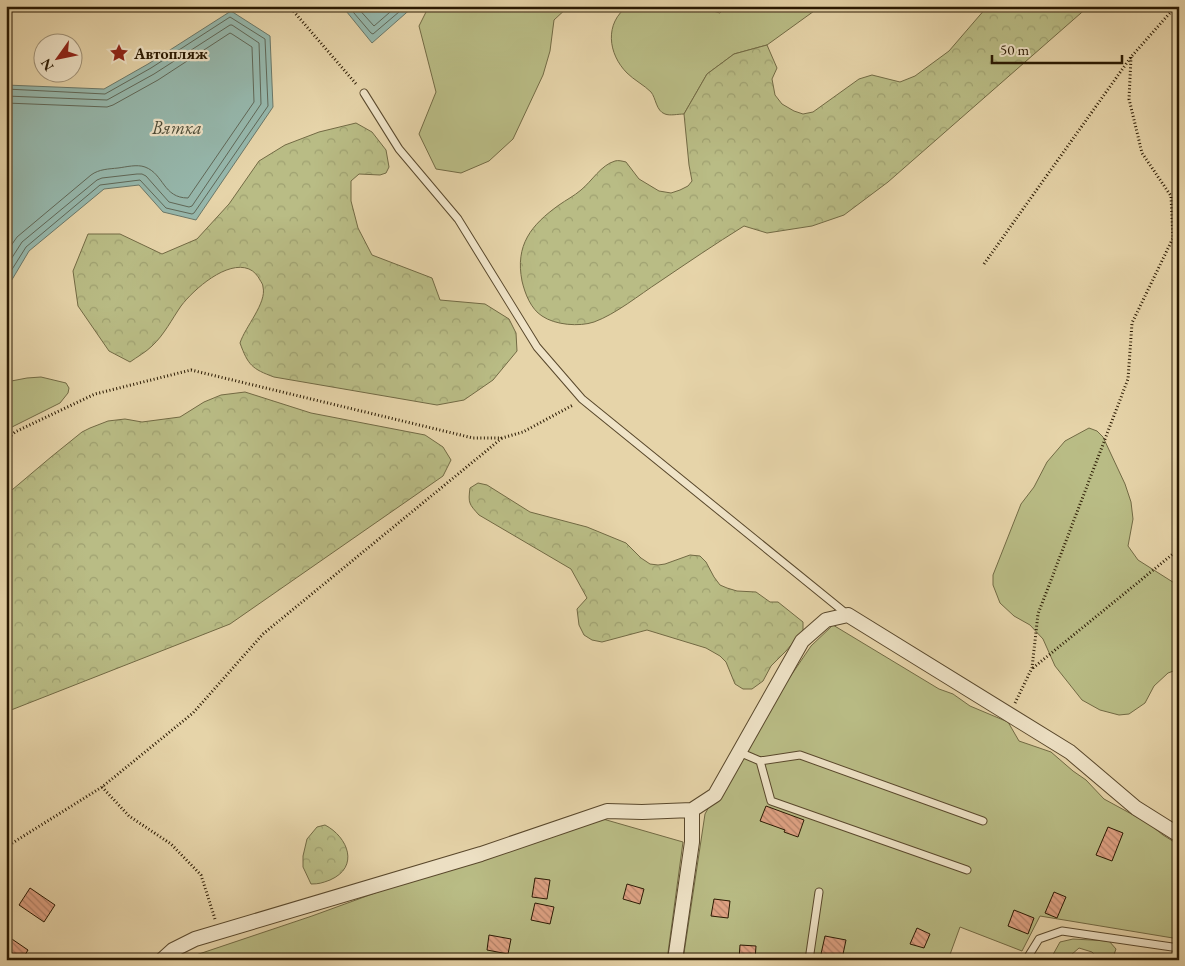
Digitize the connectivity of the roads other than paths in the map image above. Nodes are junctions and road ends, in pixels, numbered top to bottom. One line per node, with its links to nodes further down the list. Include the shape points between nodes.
1 (364, 93): 2 (lane, via 399,149 458,219 536,346 582,399)
2 (848, 615): 3 (street, via 826,620 802,641); 7 (street, via 1070,752 1136,808)
3 (740, 752): 4 (lane); 5 (street, via 715,795)
4 (760, 761): 6 (lane, via 800,755); 8 (lane, via 772,801)
5 (692, 810): 11 (street, via 607,811 481,854 195,939); 12 (street, via 692,842)
6 (983, 821)
7 (1179, 835)
8 (967, 870)
9 (818, 892): 13 (lane)
10 (1179, 948): 14 (lane, via 1062,931 1039,939)
11 (162, 960)
12 (676, 960)
13 (809, 960)
14 (1026, 960)

